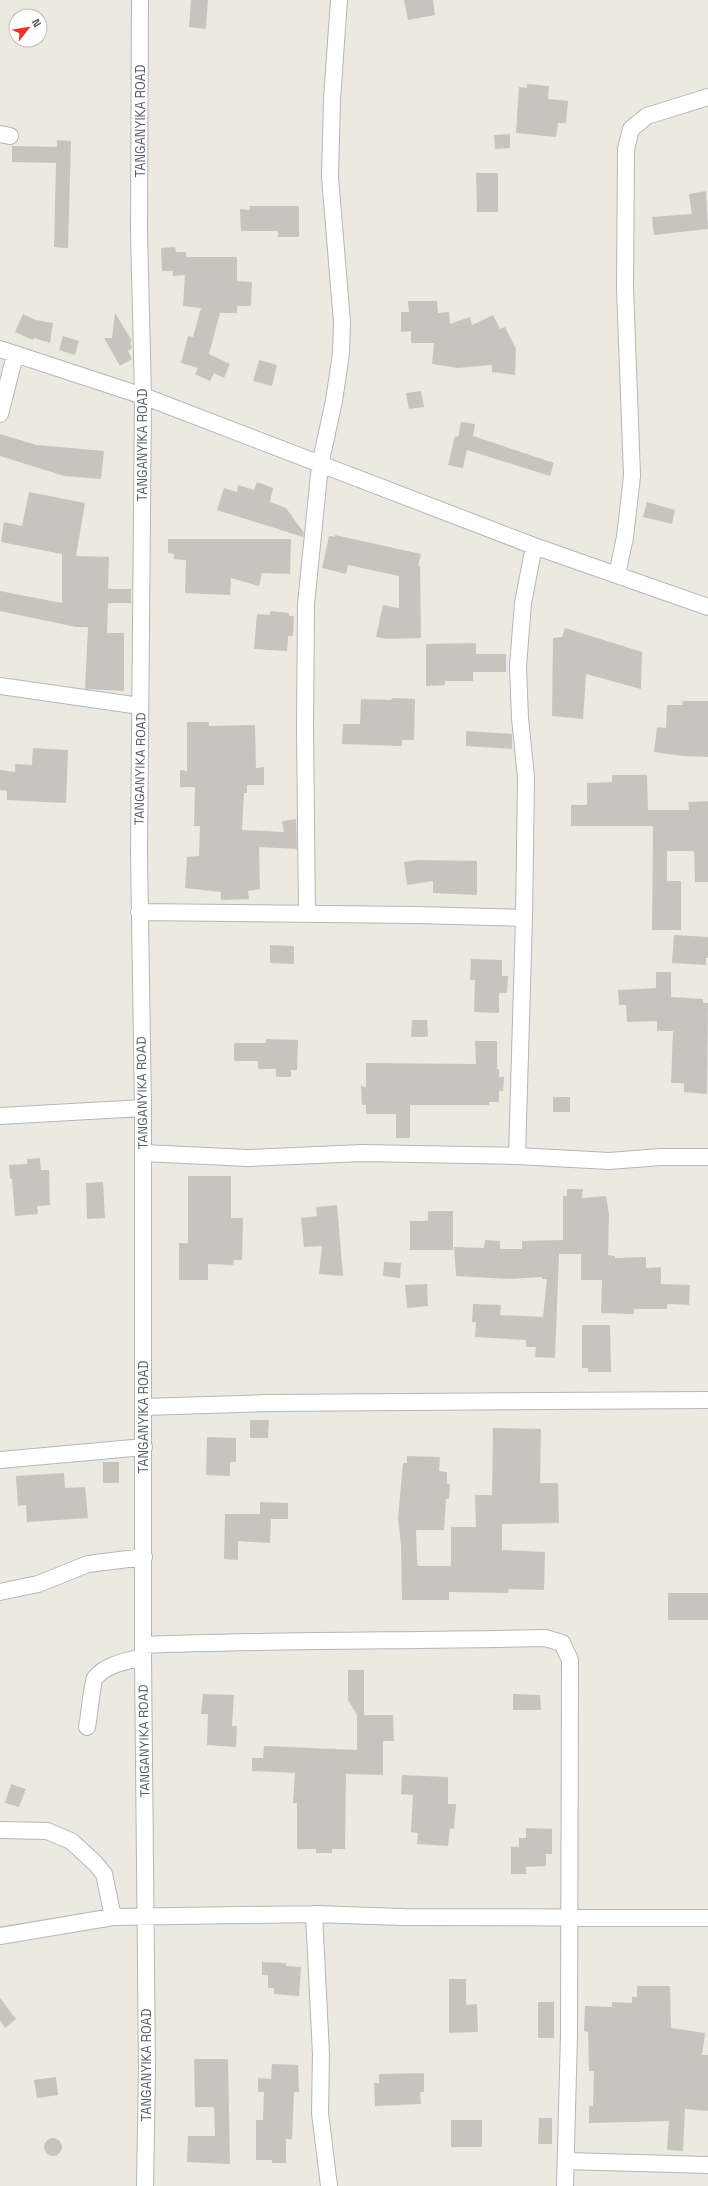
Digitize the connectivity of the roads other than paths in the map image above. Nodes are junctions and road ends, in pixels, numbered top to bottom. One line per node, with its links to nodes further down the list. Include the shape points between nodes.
1 (140, 0): 6 (street, TANGANYIKA ROAD, via 139,231)
2 (339, 0): 8 (street, via 330,177 342,322 341,353)
3 (708, 97): 10 (street, via 647,116 631,129 626,149 625,288 632,476 625,537)
4 (0, 349): 5 (street)
5 (15, 355): 6 (street); 7 (street)
6 (142, 396): 8 (street); 13 (street, TANGANYIKA ROAD)
7 (0, 414)
8 (320, 465): 9 (street); 15 (street, via 306,604)
9 (534, 546): 10 (street); 16 (street, via 523,603 518,666 526,777)
10 (617, 575): 11 (street)
11 (708, 607)
12 (0, 686): 13 (street)
13 (140, 706): 14 (street, TANGANYIKA ROAD)
14 (139, 912): 15 (street); 17 (street, TANGANYIKA ROAD)
15 (307, 914): 16 (street)
16 (524, 918): 20 (street)
17 (143, 1108): 18 (street); 19 (street, TANGANYIKA ROAD)
18 (0, 1116)
19 (144, 1153): 20 (street, via 248,1158 362,1153); 23 (street, TANGANYIKA ROAD)
20 (517, 1156): 21 (street, via 609,1161)
21 (708, 1157)
22 (708, 1400): 23 (street, via 268,1403)
23 (143, 1407): 24 (street, TANGANYIKA ROAD)
24 (144, 1447): 25 (street); 26 (street, TANGANYIKA ROAD)
25 (0, 1460)
26 (144, 1557): 27 (street, via 88,1564 38,1584); 28 (street, TANGANYIKA ROAD)
27 (0, 1592)
28 (143, 1651): 29 (street, via 103,1671 94,1679); 33 (street, TANGANYIKA ROAD); 34 (street, via 257,1641 368,1642 545,1638 562,1643 570,1660)
29 (87, 1727)
30 (0, 1830): 32 (street, via 47,1831 70,1841 104,1874)
31 (314, 1914): 33 (street); 34 (street); 40 (street, via 321,2054 320,2113)
32 (113, 1917): 33 (street); 36 (street)
33 (146, 1917): 39 (street, TANGANYIKA ROAD)
34 (569, 1918): 35 (street); 37 (street)
35 (708, 1918)
36 (0, 1936)
37 (566, 2161): 38 (street); 41 (street)
38 (708, 2165)
39 (145, 2186)
40 (329, 2186)
41 (565, 2186)

